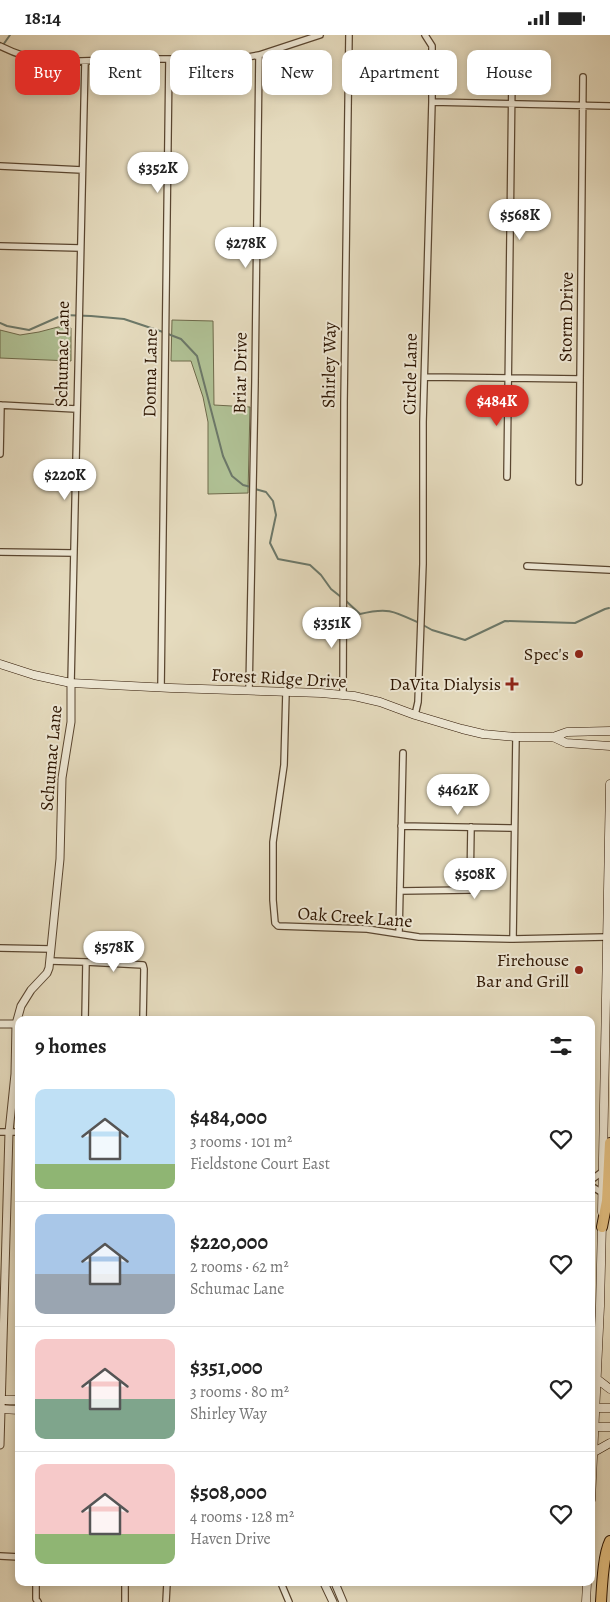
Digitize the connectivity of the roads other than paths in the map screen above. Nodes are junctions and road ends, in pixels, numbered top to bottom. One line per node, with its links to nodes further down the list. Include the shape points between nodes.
1 (320, 35): 5 (street)
2 (349, 35): 36 (street, Shirley Way)
3 (425, 35): 11 (street, Circle Lane, via 432,46)
4 (0, 46): 8 (street, via 37,60)
5 (259, 55): 6 (street); 34 (street, Briar Drive)
6 (252, 56)
7 (170, 59): 8 (street); 33 (street, Donna Lane)
8 (85, 61): 16 (street, Schumac Lane)
9 (583, 77): 13 (street, Storm Drive)
10 (512, 95): 12 (street)
11 (432, 102): 12 (street); 19 (street, Circle Lane)
12 (512, 104): 13 (street); 20 (street)
13 (583, 105): 14 (street); 21 (street, Storm Drive)
14 (610, 106)
15 (0, 166): 16 (street)
16 (82, 170): 18 (street, Schumac Lane)
17 (0, 246): 18 (street)
18 (80, 248): 23 (street, Schumac Lane)
19 (425, 377): 20 (street); 37 (street, Circle Lane, via 421,620)
20 (508, 378): 21 (street); 25 (street)
21 (580, 379): 26 (street, Storm Drive)
22 (0, 405): 23 (street); 24 (street)
23 (76, 409): 28 (street, Schumac Lane)
24 (0, 454)
25 (507, 477)
26 (579, 482)
27 (0, 552): 28 (street)
28 (74, 553): 32 (street, Schumac Lane)
29 (527, 566): 30 (street)
30 (610, 569)
31 (0, 665): 32 (main road, Forest Ridge Drive)
32 (71, 683): 33 (main road, Forest Ridge Drive); 52 (street, Schumac Lane, via 71,722 62,778 60,859)
33 (161, 688): 34 (main road, Forest Ridge Drive)
34 (249, 691): 35 (main road, Forest Ridge Drive)
35 (286, 692): 36 (main road, Forest Ridge Drive); 48 (street, Oak Creek Lane, via 284,765 273,842 275,923 282,927 367,929)
36 (343, 695): 37 (main road, Forest Ridge Drive)
37 (415, 715): 39 (main road, Forest Ridge Drive, via 483,734)
38 (610, 731): 40 (main road, Forest Ridge Drive, via 567,733)
39 (516, 737): 40 (main road, Forest Ridge Drive); 46 (street)
40 (553, 737): 41 (main road, Forest Ridge Drive, via 566,743)
41 (610, 746)
42 (403, 753): 44 (street)
43 (610, 784): 49 (main road)
44 (401, 826): 45 (street); 47 (street)
45 (471, 827): 46 (street); 47 (street, via 470,890)
46 (514, 827): 50 (street)
47 (400, 891): 48 (street)
48 (399, 934): 50 (street, Oak Creek Lane)
49 (606, 937): 50 (street, Oak Creek Lane); 65 (main road)
50 (513, 939)
51 (0, 948): 52 (street)
52 (51, 949): 53 (street, Schumac Lane)
53 (50, 961): 54 (street); 55 (street, Schumac Lane, via 47,973 30,990)
54 (86, 962): 56 (street); 57 (street, via 143,965)
55 (18, 1016)
56 (85, 1016)
57 (143, 1016)
58 (0, 1024): 59 (street)
59 (15, 1024)
60 (15, 1074): 62 (street, Schumac Lane)
61 (0, 1132): 62 (street)
62 (9, 1132): 63 (street); 74 (street, Schumac Lane)
63 (15, 1132)
64 (610, 1143): 69 (highway, via 607,1201)
65 (602, 1172): 66 (street); 68 (main road)
66 (595, 1177)
67 (595, 1188): 68 (street)
68 (601, 1192): 69 (main road)
69 (602, 1227): 70 (main road)
70 (597, 1379): 71 (main road); 72 (main road); 73 (main road)
71 (595, 1382)
72 (610, 1389)
73 (595, 1398)
74 (1, 1400): 75 (main road); 78 (street, Schumac Lane)
75 (15, 1400)
76 (595, 1408): 77 (main road)
77 (610, 1408)
78 (0, 1409): 79 (main road); 83 (street, Schumac Lane)
79 (15, 1410)
80 (595, 1427): 81 (main road)
81 (610, 1427)
82 (610, 1443): 84 (main road)
83 (0, 1445)
84 (595, 1448)
85 (610, 1541): 102 (highway)
86 (0, 1556): 87 (street)
87 (15, 1557)
88 (36, 1586): 95 (street)
89 (125, 1586): 96 (street)
90 (167, 1586): 97 (street)
91 (282, 1586): 98 (street)
92 (325, 1586): 99 (street)
93 (336, 1586): 100 (street)
94 (587, 1586): 101 (main road)
95 (38, 1602)
96 (124, 1602)
97 (166, 1602)
98 (289, 1602)
99 (333, 1602)
100 (343, 1602)
101 (586, 1602)
102 (601, 1602)

